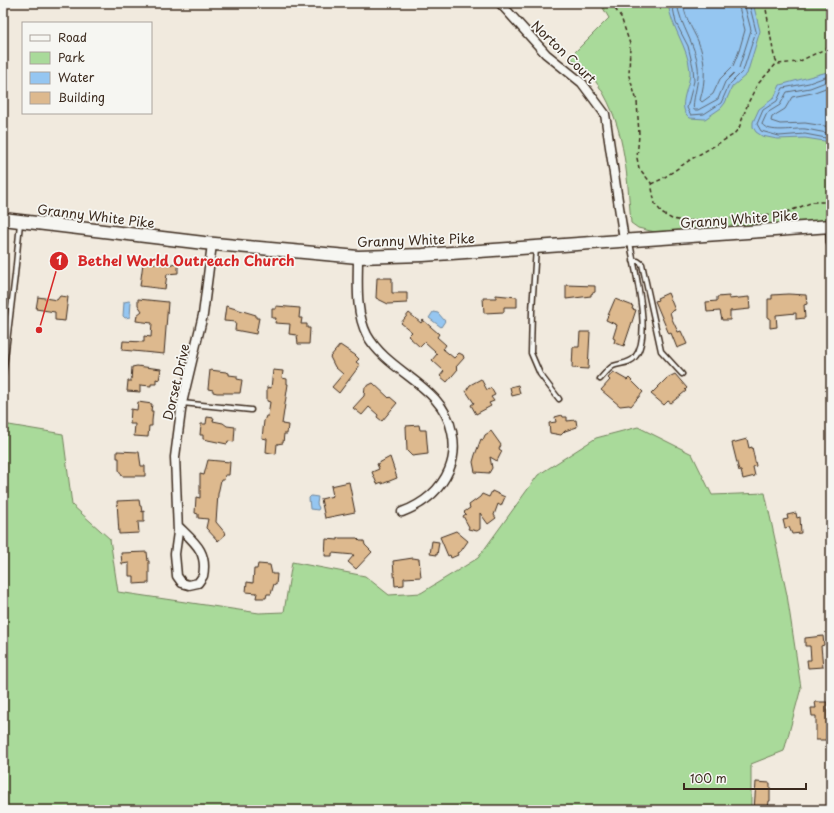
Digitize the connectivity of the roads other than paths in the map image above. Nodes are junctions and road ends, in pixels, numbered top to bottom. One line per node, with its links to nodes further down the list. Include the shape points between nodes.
1 (500, 3): 7 (street, Norton Court, via 546,54 582,83 605,114)
2 (829, 3): 3 (lane)
3 (831, 6)
4 (3, 219): 5 (main road, Granny White Pike)
5 (20, 221): 9 (main road, Granny White Pike); 14 (lane)
6 (830, 226): 7 (main road, Granny White Pike); 8 (street)
7 (627, 240): 10 (main road, Granny White Pike); 12 (lane)
8 (831, 243)
9 (212, 244): 11 (main road, Granny White Pike); 17 (street, Dorset Drive, via 201,326)
10 (536, 247): 11 (main road, Granny White Pike); 16 (lane, via 531,353 540,374)
11 (358, 257): 19 (street, via 359,312 368,336 378,350 436,398 447,415 453,434 452,459 443,481 422,503)
12 (633, 261): 13 (lane, via 642,264 661,351); 15 (lane, via 642,311 640,349 634,359 611,367)
13 (682, 374)
14 (3, 376)
15 (600, 379)
16 (558, 399)
17 (182, 403): 18 (lane); 20 (street, Dorset Drive, via 175,462)
18 (251, 410)
19 (402, 512)
20 (178, 526): 20 (street, Dorset Drive, via 175,554 177,576 185,585 195,584 203,576 203,556)

